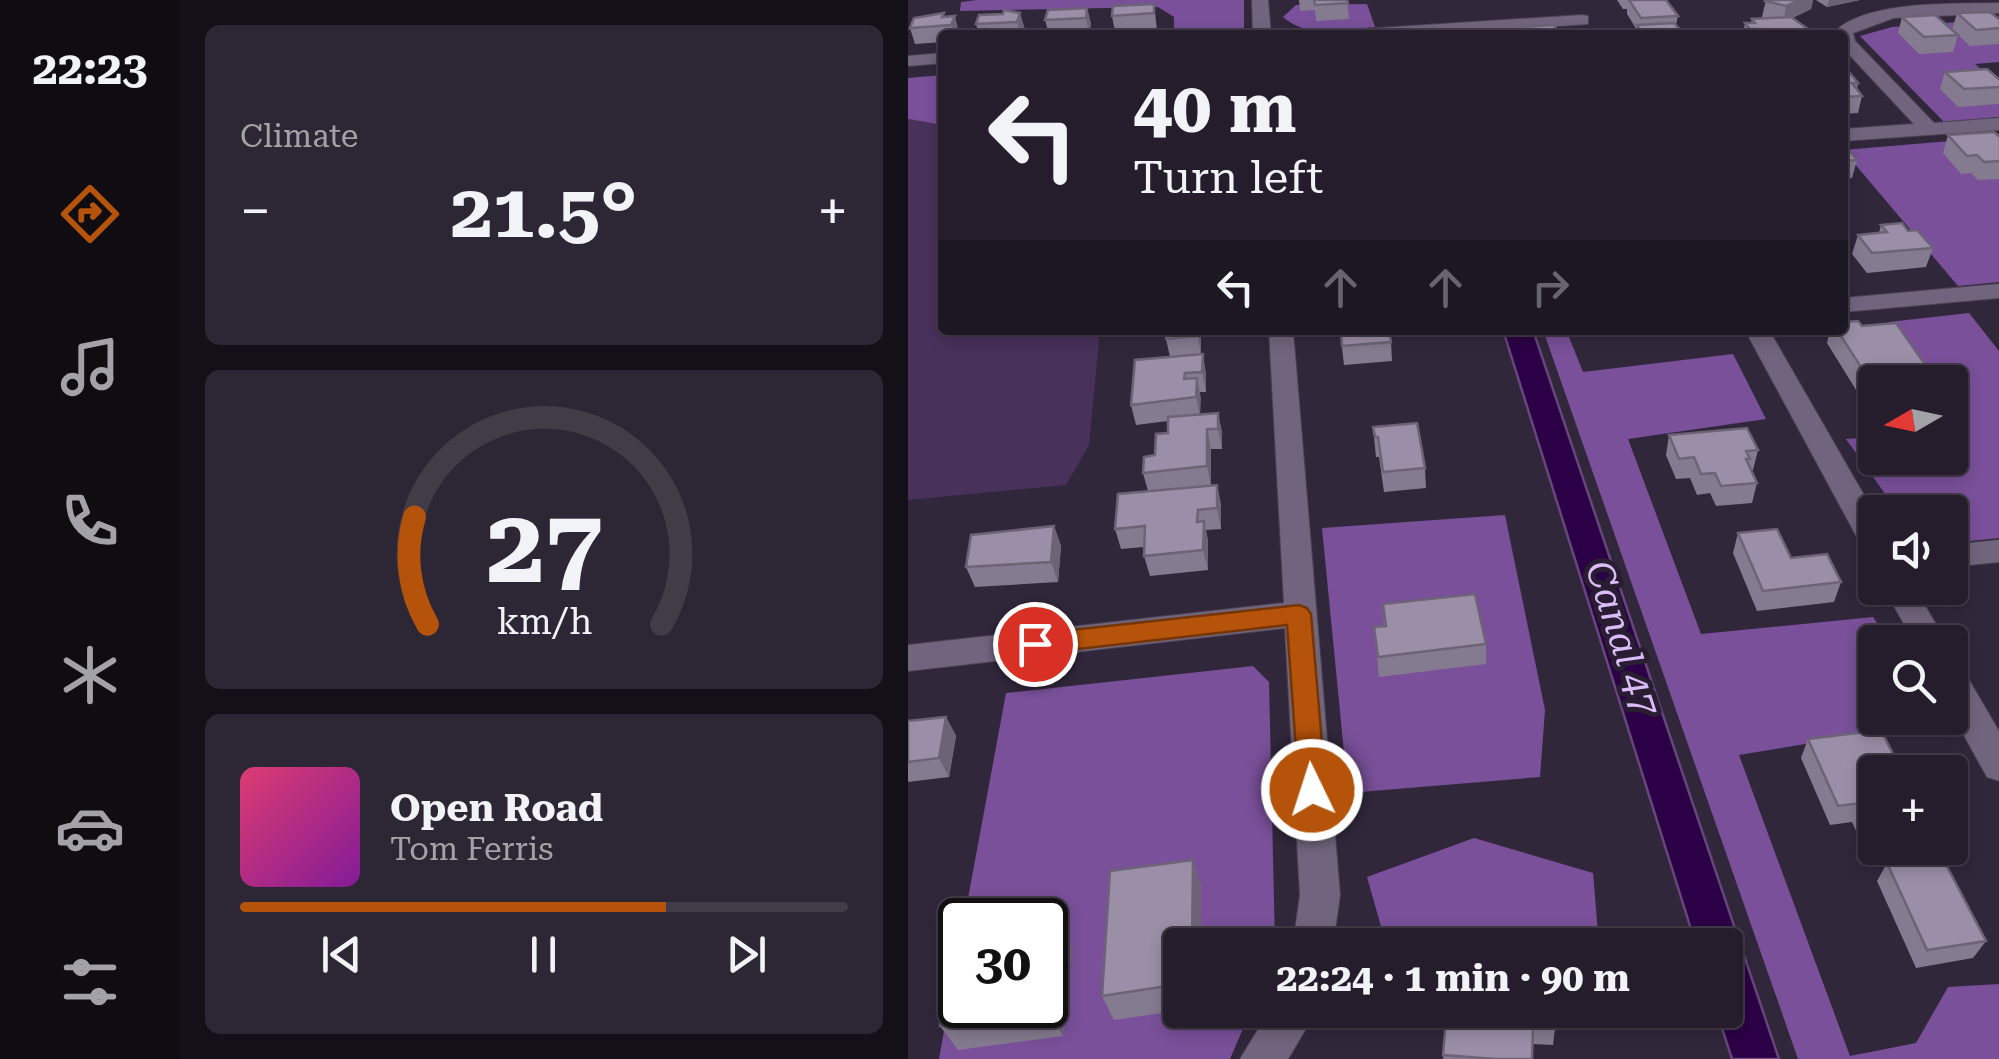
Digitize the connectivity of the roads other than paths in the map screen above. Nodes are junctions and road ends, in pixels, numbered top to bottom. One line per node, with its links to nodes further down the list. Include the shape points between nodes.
1 (1260, 0): 5 (street)
2 (1571, 0): 4 (street)
3 (2000, 8): 7 (street, via 1876,16)
4 (1586, 27): 6 (street)
5 (1262, 30)
6 (1497, 30)
7 (1845, 30)
8 (1848, 43): 12 (street)
9 (938, 58): 10 (street)
10 (908, 60)
11 (2000, 124): 12 (street)
12 (1929, 129): 13 (street)
13 (1848, 135)
14 (2000, 291): 15 (street)
15 (1848, 304)
16 (1281, 335): 21 (street)
17 (1760, 335): 18 (street)
18 (1858, 512)
19 (2000, 550): 20 (street)
20 (1968, 554)
21 (1299, 614): 22 (street); 25 (street, via 1320,895)
22 (908, 658)
23 (1968, 710): 24 (street)
24 (2000, 766)
25 (1315, 928)
26 (1284, 1028): 27 (street)
27 (1265, 1057)

